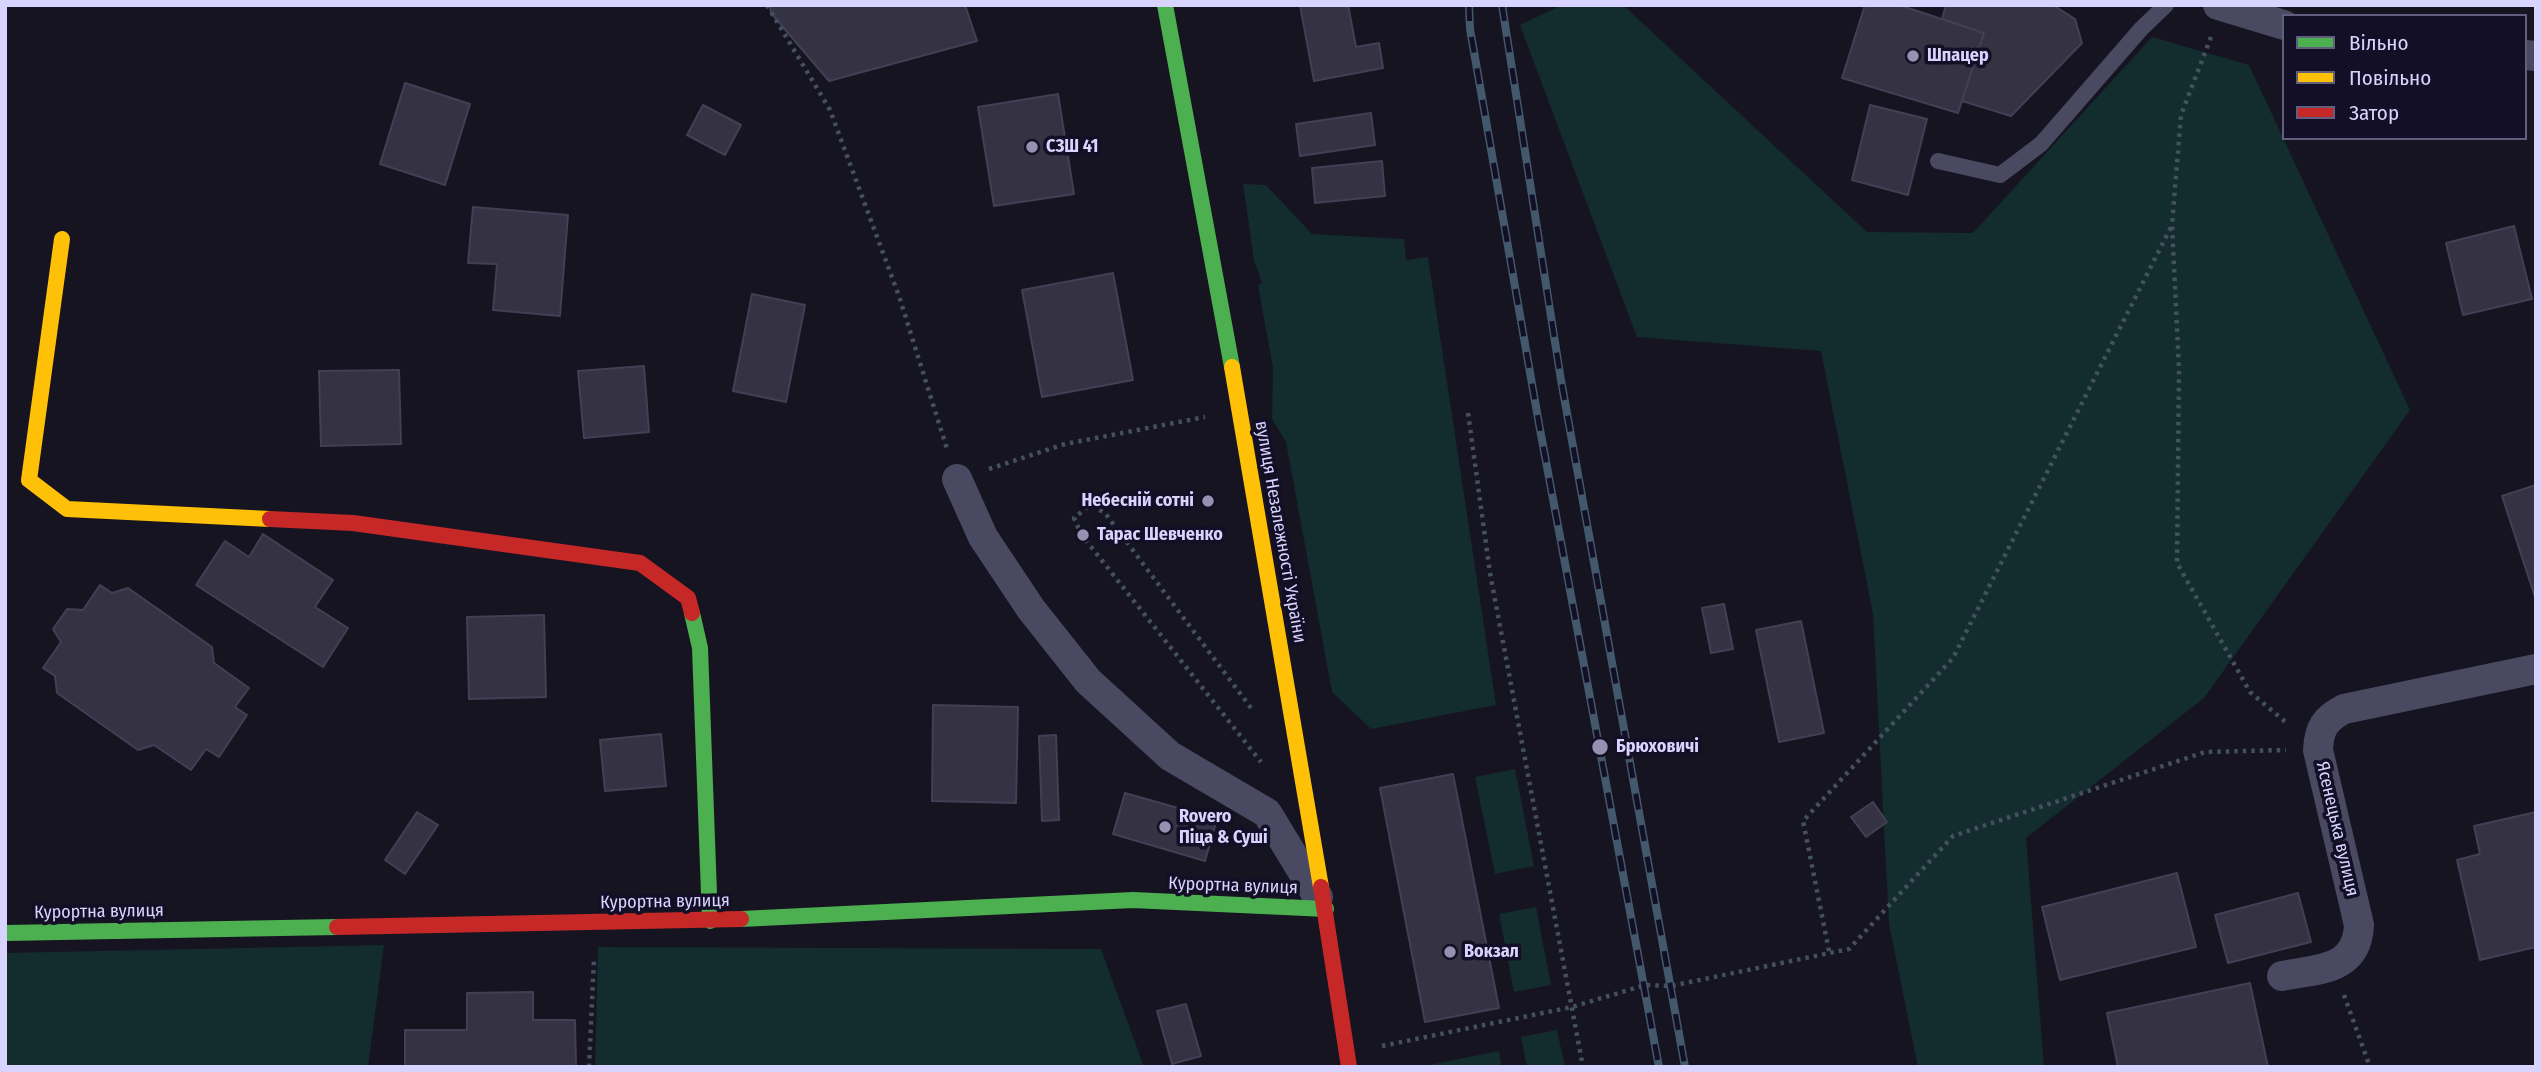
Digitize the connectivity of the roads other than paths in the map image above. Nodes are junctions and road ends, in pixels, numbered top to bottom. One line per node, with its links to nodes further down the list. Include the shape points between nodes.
1 (1165, 5): 9 (main road, вулиця Незалежності України)
2 (2166, 5): 5 (lane, via 2041,144 2000,175)
3 (2220, 6): 4 (street)
4 (2282, 24)
5 (1938, 161)
6 (62, 239): 10 (main road, via 29,480 67,509 353,523 640,563 688,598 700,648)
7 (957, 479): 9 (street, via 983,537 1031,609 1088,681 1170,756 1267,813)
8 (2536, 669): 12 (street, Ясенецька вулиця, via 2344,709 2328,717 2319,732 2318,750 2359,925 2358,942 2348,957 2333,965)
9 (1326, 909): 10 (main road, Курортна вулиця, via 1133,900); 13 (main road, вулиця Незалежності України)
10 (710, 920): 11 (main road, Курортна вулиця)
11 (5, 933)
12 (2282, 976)
13 (1348, 1060)

